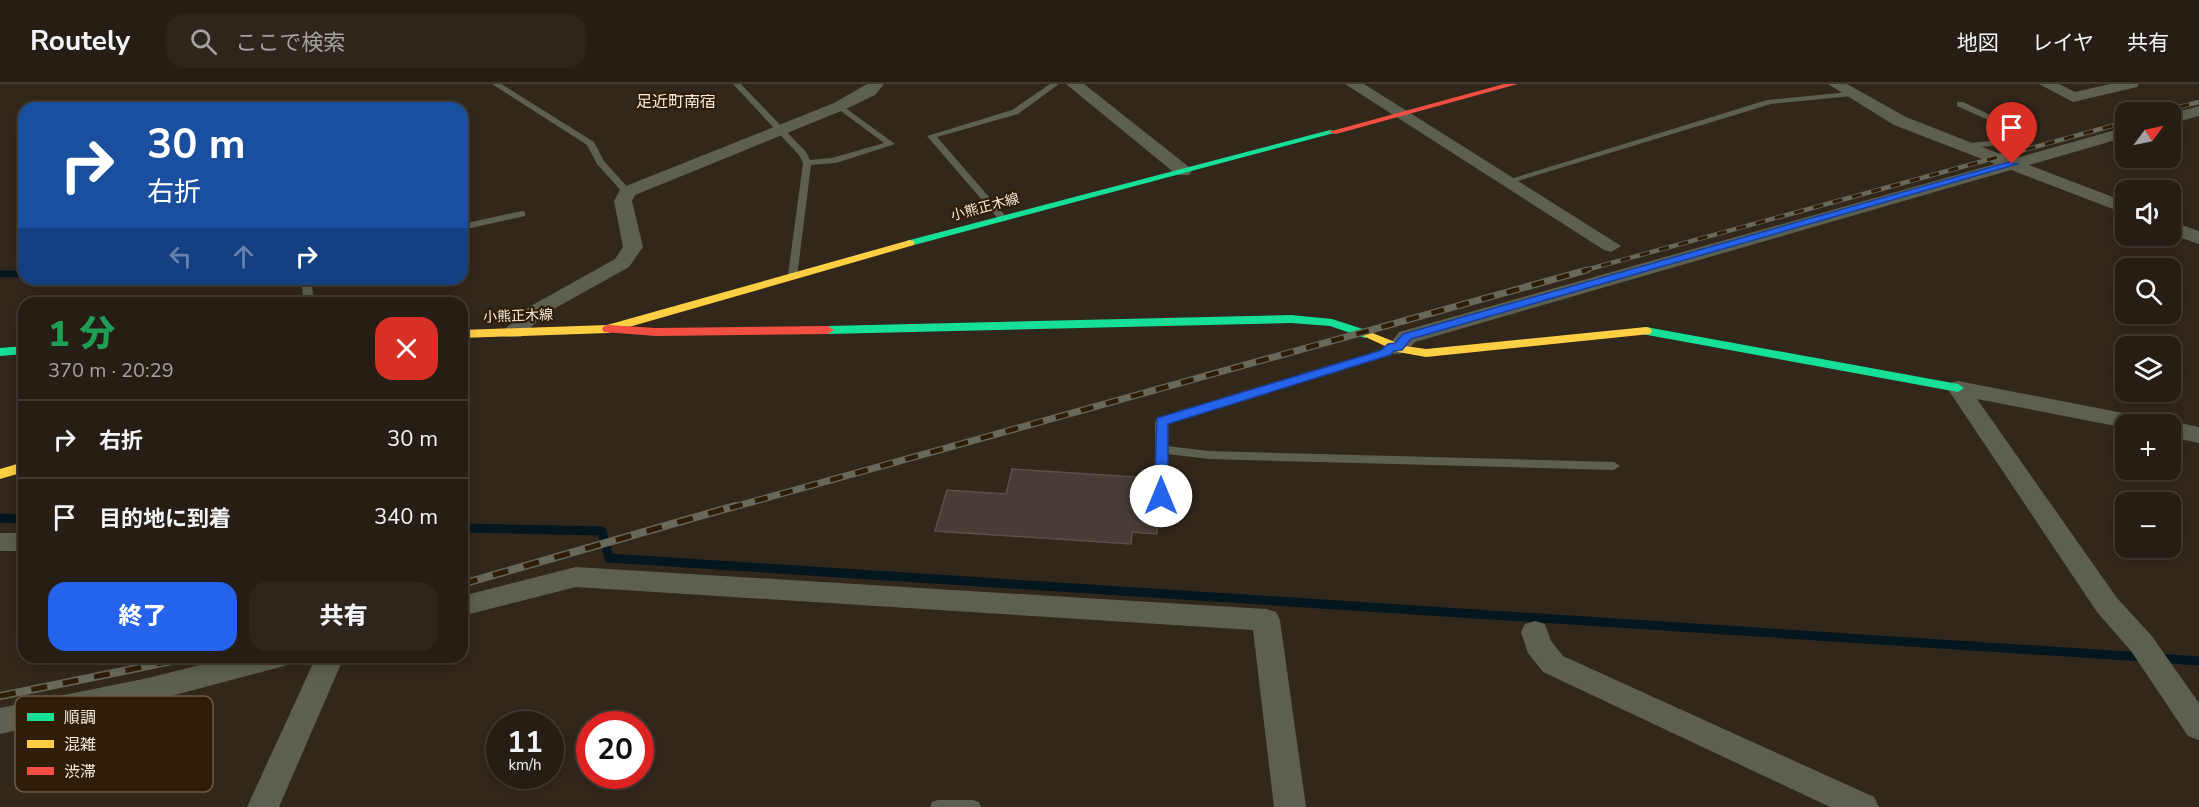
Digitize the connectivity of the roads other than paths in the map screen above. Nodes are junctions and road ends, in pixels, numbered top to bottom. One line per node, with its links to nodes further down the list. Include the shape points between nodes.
1 (496, 84): 25 (lane, via 591,144 600,162)
2 (737, 84): 18 (lane)
3 (876, 84): 12 (street)
4 (1055, 84): 28 (lane, via 1015,112 931,136)
5 (1074, 84): 23 (street)
6 (1353, 84): 14 (street)
7 (1514, 84): 14 (main road, 小熊正木線)
8 (2047, 84): 9 (street, via 2073,97)
9 (2131, 84)
10 (1842, 89): 20 (street, via 1893,117); 24 (lane, via 1770,102)
11 (1960, 104): 20 (lane, via 2022,132 1992,143)
12 (840, 106): 18 (street); 21 (lane, via 891,144 832,161)
13 (2199, 111): 15 (street)
14 (1400, 114): 23 (main road, 小熊正木線); 24 (street)
15 (2181, 116)
16 (2181, 120): 17 (street)
17 (2199, 128)
18 (779, 130): 21 (lane); 25 (street)
19 (2115, 135): 22 (street)
20 (1963, 146): 22 (street)
21 (807, 163): 33 (lane)
22 (2012, 164): 26 (street); 37 (street, via 1407,337)
23 (1183, 171): 28 (main road, 小熊正木線)
24 (1508, 181): 32 (street)
25 (627, 192): 35 (street, via 622,201 633,247 622,263 536,311)
26 (2115, 205)
27 (522, 214): 29 (lane)
28 (1003, 219): 33 (main road, 小熊正木線)
29 (468, 226)
30 (2181, 231): 31 (street)
31 (2199, 238)
32 (1611, 246)
33 (793, 275): 34 (main road, 小熊正木線)
34 (608, 329): 35 (main road, 小熊正木線); 37 (main road, via 844,330 1291,319 1339,324)
35 (513, 332): 36 (main road, 小熊正木線)
36 (468, 334)
37 (1395, 347): 40 (main road, via 1412,352 1448,352 1647,331); 44 (lane, via 1161,422)
38 (18, 350): 39 (main road)
39 (0, 352)
40 (1958, 388): 41 (street); 58 (street, via 2108,605 2163,673)
41 (2115, 418)
42 (2181, 431): 43 (street)
43 (2199, 435)
44 (1161, 449): 45 (lane, via 1209,455); 48 (lane)
45 (1614, 466)
46 (18, 469): 47 (main road)
47 (0, 474)
48 (1161, 496)
49 (0, 542): 50 (street)
50 (18, 542)
51 (468, 604): 62 (street, via 576,577 1266,620)
52 (1535, 632): 63 (street, via 1538,645 1553,664)
53 (254, 663): 55 (street)
54 (327, 663): 59 (street)
55 (119, 696)
56 (15, 718): 57 (street)
57 (0, 721)
58 (2199, 727)
59 (263, 807)
60 (938, 807): 61 (lane)
61 (973, 807)
62 (1290, 807)
63 (1863, 807)

